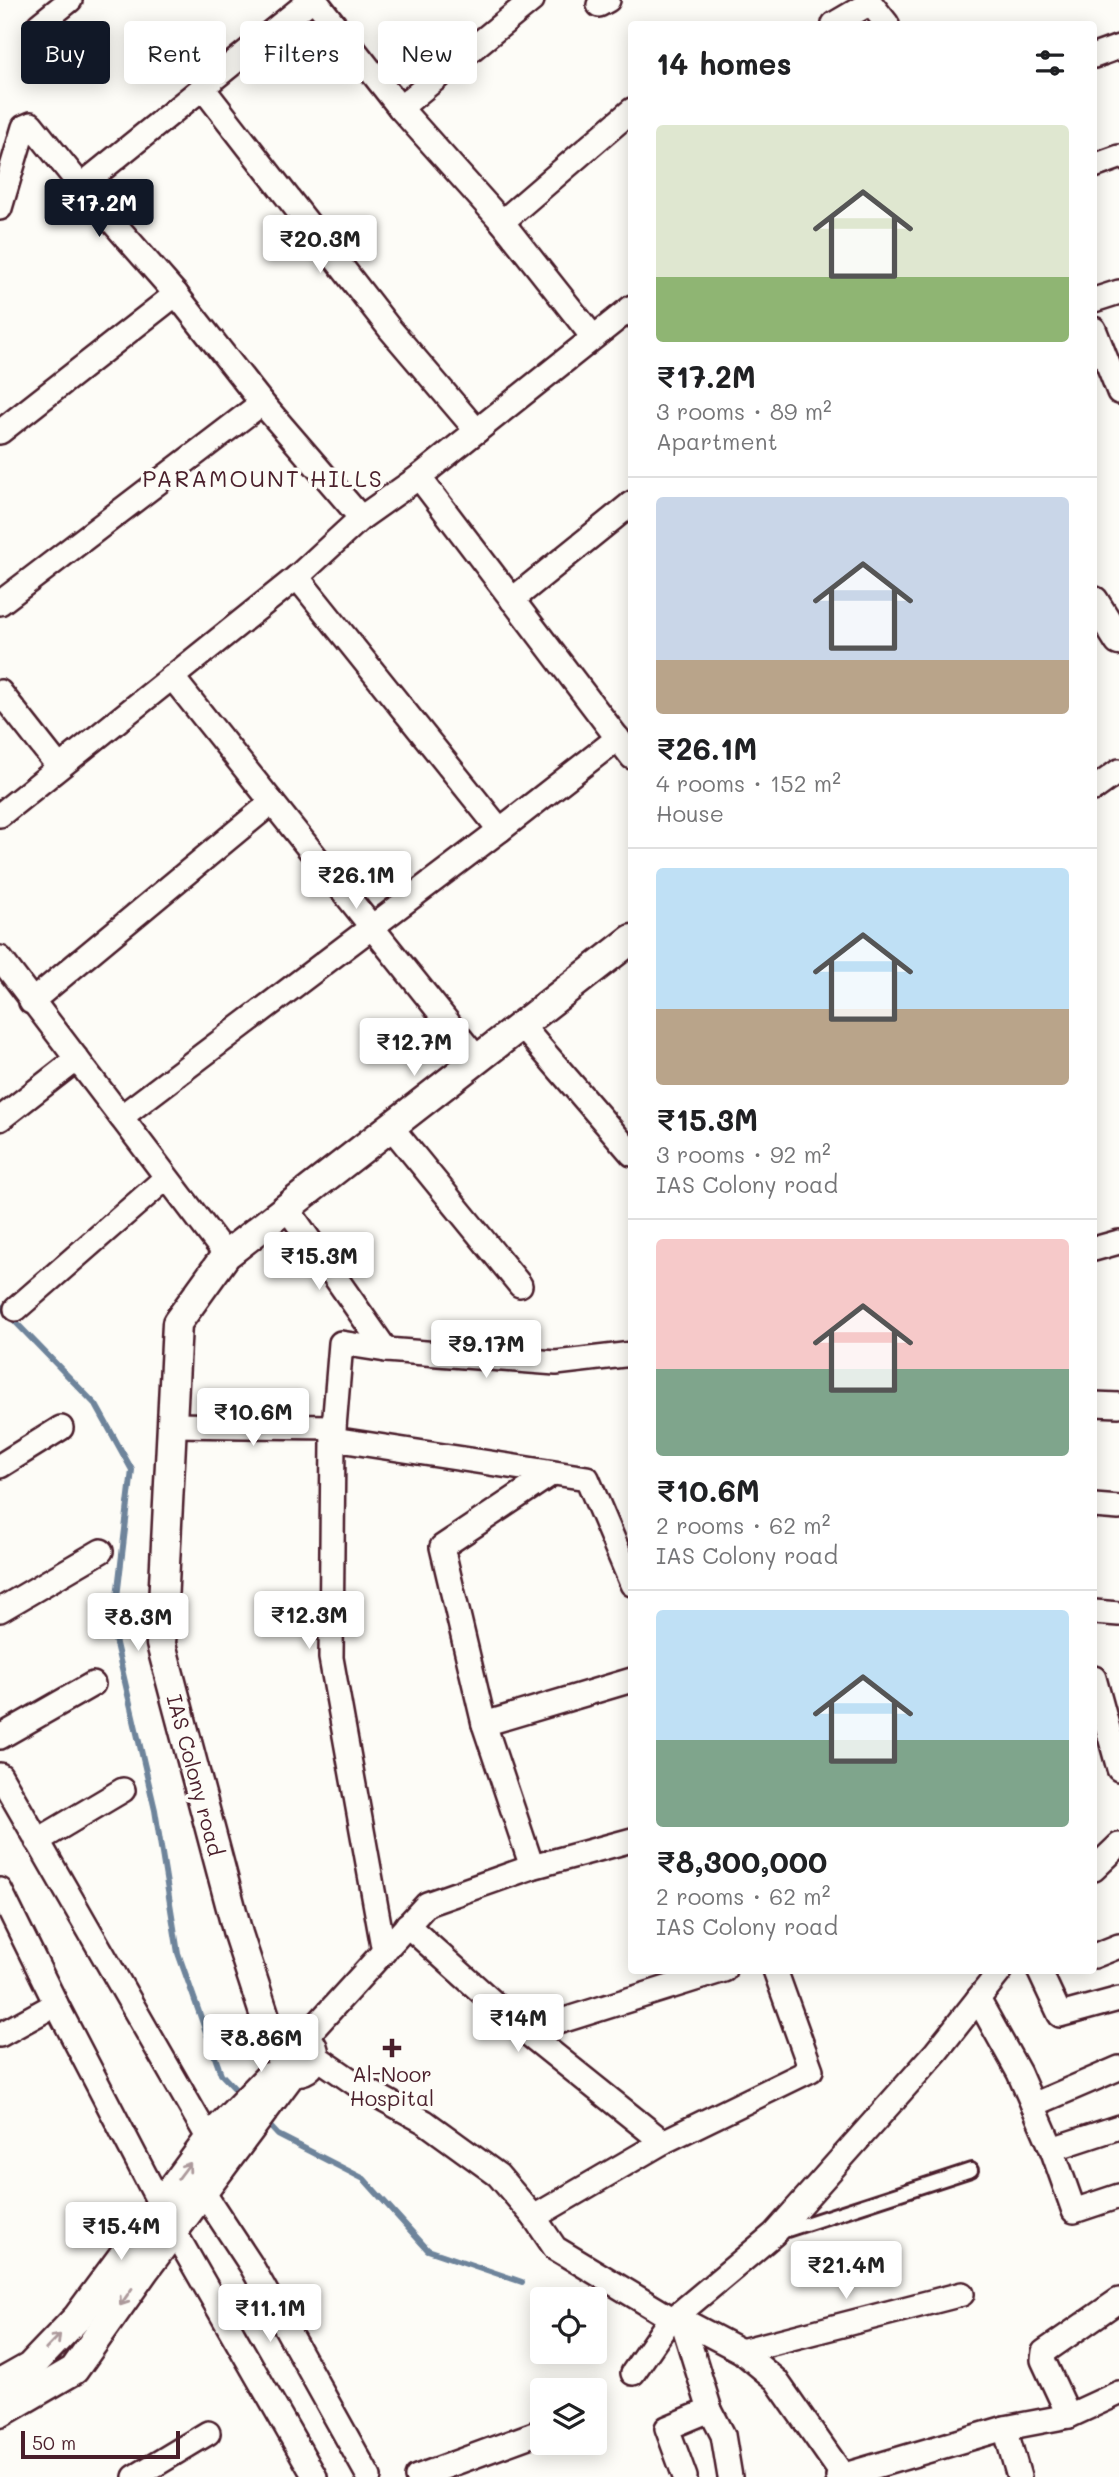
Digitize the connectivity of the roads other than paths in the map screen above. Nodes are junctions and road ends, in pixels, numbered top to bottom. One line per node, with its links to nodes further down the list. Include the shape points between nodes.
1 (70, 0): 5 (street)
2 (313, 0): 10 (street); 11 (street)
3 (531, 0): 11 (street)
4 (869, 2): 6 (street); 7 (street)
5 (43, 21)
6 (839, 21)
7 (885, 21)
8 (1119, 47): 9 (street)
9 (1097, 55)
10 (202, 88): 15 (street); 27 (street, via 390,329)
11 (400, 108): 17 (street)
12 (628, 113): 17 (street)
13 (1119, 157): 14 (street)
14 (1097, 165)
15 (81, 186): 16 (street, via 31,124 27,125); 19 (street)
16 (0, 208)
17 (502, 222): 22 (street)
18 (1119, 292): 20 (street)
19 (176, 294): 25 (street); 26 (street)
20 (1097, 299)
21 (628, 310): 22 (street)
22 (593, 337): 27 (street)
23 (1097, 337): 24 (street)
24 (1119, 393)
25 (262, 403): 30 (street); 33 (street)
26 (0, 432)
27 (477, 432): 28 (street)
28 (419, 477): 30 (street); 32 (street)
29 (628, 506): 32 (street)
30 (361, 519): 31 (street)
31 (297, 578): 36 (street); 45 (street)
32 (512, 600): 38 (street)
33 (0, 603)
34 (1106, 609): 35 (street)
35 (1119, 641)
36 (172, 677): 40 (street); 43 (street)
37 (0, 692): 40 (street)
38 (618, 738): 39 (street); 45 (street)
39 (628, 752)
40 (59, 767): 44 (street)
41 (1119, 771): 42 (street)
42 (1097, 787)
43 (272, 802): 46 (street); 49 (street)
44 (0, 815)
45 (500, 830): 46 (street)
46 (371, 927): 52 (street); 53 (street)
47 (628, 942): 50 (street, IAS Colony road)
48 (0, 958): 49 (street)
49 (32, 1002): 51 (street)
50 (521, 1025): 52 (street, IAS Colony road); 56 (street)
51 (77, 1059): 53 (street); 54 (street)
52 (478, 1060): 55 (street, IAS Colony road)
53 (121, 1117): 57 (street)
54 (0, 1119)
55 (391, 1127): 58 (street, IAS Colony road); 62 (street)
56 (628, 1149)
57 (166, 1178): 61 (street); 63 (street)
58 (287, 1208): 61 (street, IAS Colony road); 64 (street)
59 (1119, 1242): 60 (street)
60 (1097, 1248)
61 (226, 1255): 68 (street, IAS Colony road, via 177,1323)
62 (520, 1285)
63 (16, 1309)
64 (386, 1350): 65 (street, via 556,1363); 70 (street, via 341,1343)
65 (628, 1354)
66 (1097, 1404): 67 (street)
67 (1119, 1405)
68 (172, 1425): 70 (street); 107 (street, IAS Colony road, via 161,1644 238,1934 270,2032)
69 (61, 1428): 71 (street)
70 (333, 1433): 72 (street); 96 (street, via 331,1658)
71 (0, 1466)
72 (551, 1474): 76 (street, via 587,1478); 83 (street, via 442,1547)
73 (1097, 1506): 74 (street)
74 (1119, 1508)
75 (101, 1551): 77 (street)
76 (628, 1575)
77 (0, 1610)
78 (1097, 1612): 79 (street)
79 (1119, 1614)
80 (628, 1681): 83 (street)
81 (93, 1684): 84 (street)
82 (1097, 1689): 85 (street)
83 (484, 1724): 91 (street)
84 (0, 1737)
85 (1119, 1769)
86 (0, 1775): 88 (street)
87 (123, 1790): 88 (street)
88 (37, 1841): 112 (street)
89 (628, 1841): 91 (street)
90 (1119, 1845): 92 (street)
91 (533, 1867): 94 (street, via 427,1904)
92 (1097, 1867)
93 (0, 1889): 104 (street)
94 (407, 1925): 96 (street); 105 (street)
95 (1119, 1946): 97 (street)
96 (384, 1952): 107 (street)
97 (1097, 1955)
98 (711, 1974): 105 (street)
99 (776, 1974): 113 (street, via 811,2070)
100 (997, 1974): 102 (street)
101 (1041, 1974): 103 (street, via 1060,2015)
102 (978, 1999): 109 (street); 121 (street)
103 (1119, 1999)
104 (56, 2004): 106 (street); 118 (street)
105 (526, 2032): 113 (street)
106 (0, 2035)
107 (295, 2055): 110 (street); 119 (street, via 425,2122 498,2175)
108 (1119, 2068): 109 (street)
109 (1033, 2105): 114 (street)
110 (253, 2110): 112 (street); 116 (street)
111 (1119, 2127): 114 (street)
112 (209, 2139): 118 (street, one-way to 112)
113 (663, 2142): 119 (street)
114 (1052, 2148): 117 (street, via 1074,2211)
115 (971, 2170): 121 (lane)
116 (203, 2192): 120 (street); 138 (street, via 251,2265)
117 (1119, 2196)
118 (160, 2205): 120 (street); 127 (street, one-way to 118, via 30,2367 77,2318)
119 (534, 2217): 124 (street, via 555,2248)
120 (174, 2231): 130 (street, one-way to 130, via 74,2370); 137 (street)
121 (774, 2234): 124 (street)
122 (962, 2294): 125 (street)
123 (1119, 2300): 131 (street, via 1044,2352 1043,2360)
124 (676, 2318): 125 (street); 126 (street); 129 (street)
125 (741, 2351): 135 (street, via 776,2379)
126 (633, 2372)
127 (0, 2384)
128 (1119, 2393): 131 (street)
129 (710, 2410): 140 (street, via 667,2427); 141 (street, via 723,2435)
130 (0, 2413)
131 (1069, 2416): 132 (street)
132 (1005, 2428): 135 (street); 142 (street)
133 (208, 2433): 136 (street)
134 (530, 2435): 139 (street)
135 (842, 2476)
136 (135, 2477)
137 (315, 2477)
138 (369, 2477)
139 (417, 2477)
140 (685, 2477)
141 (730, 2477)
142 (1018, 2477)

